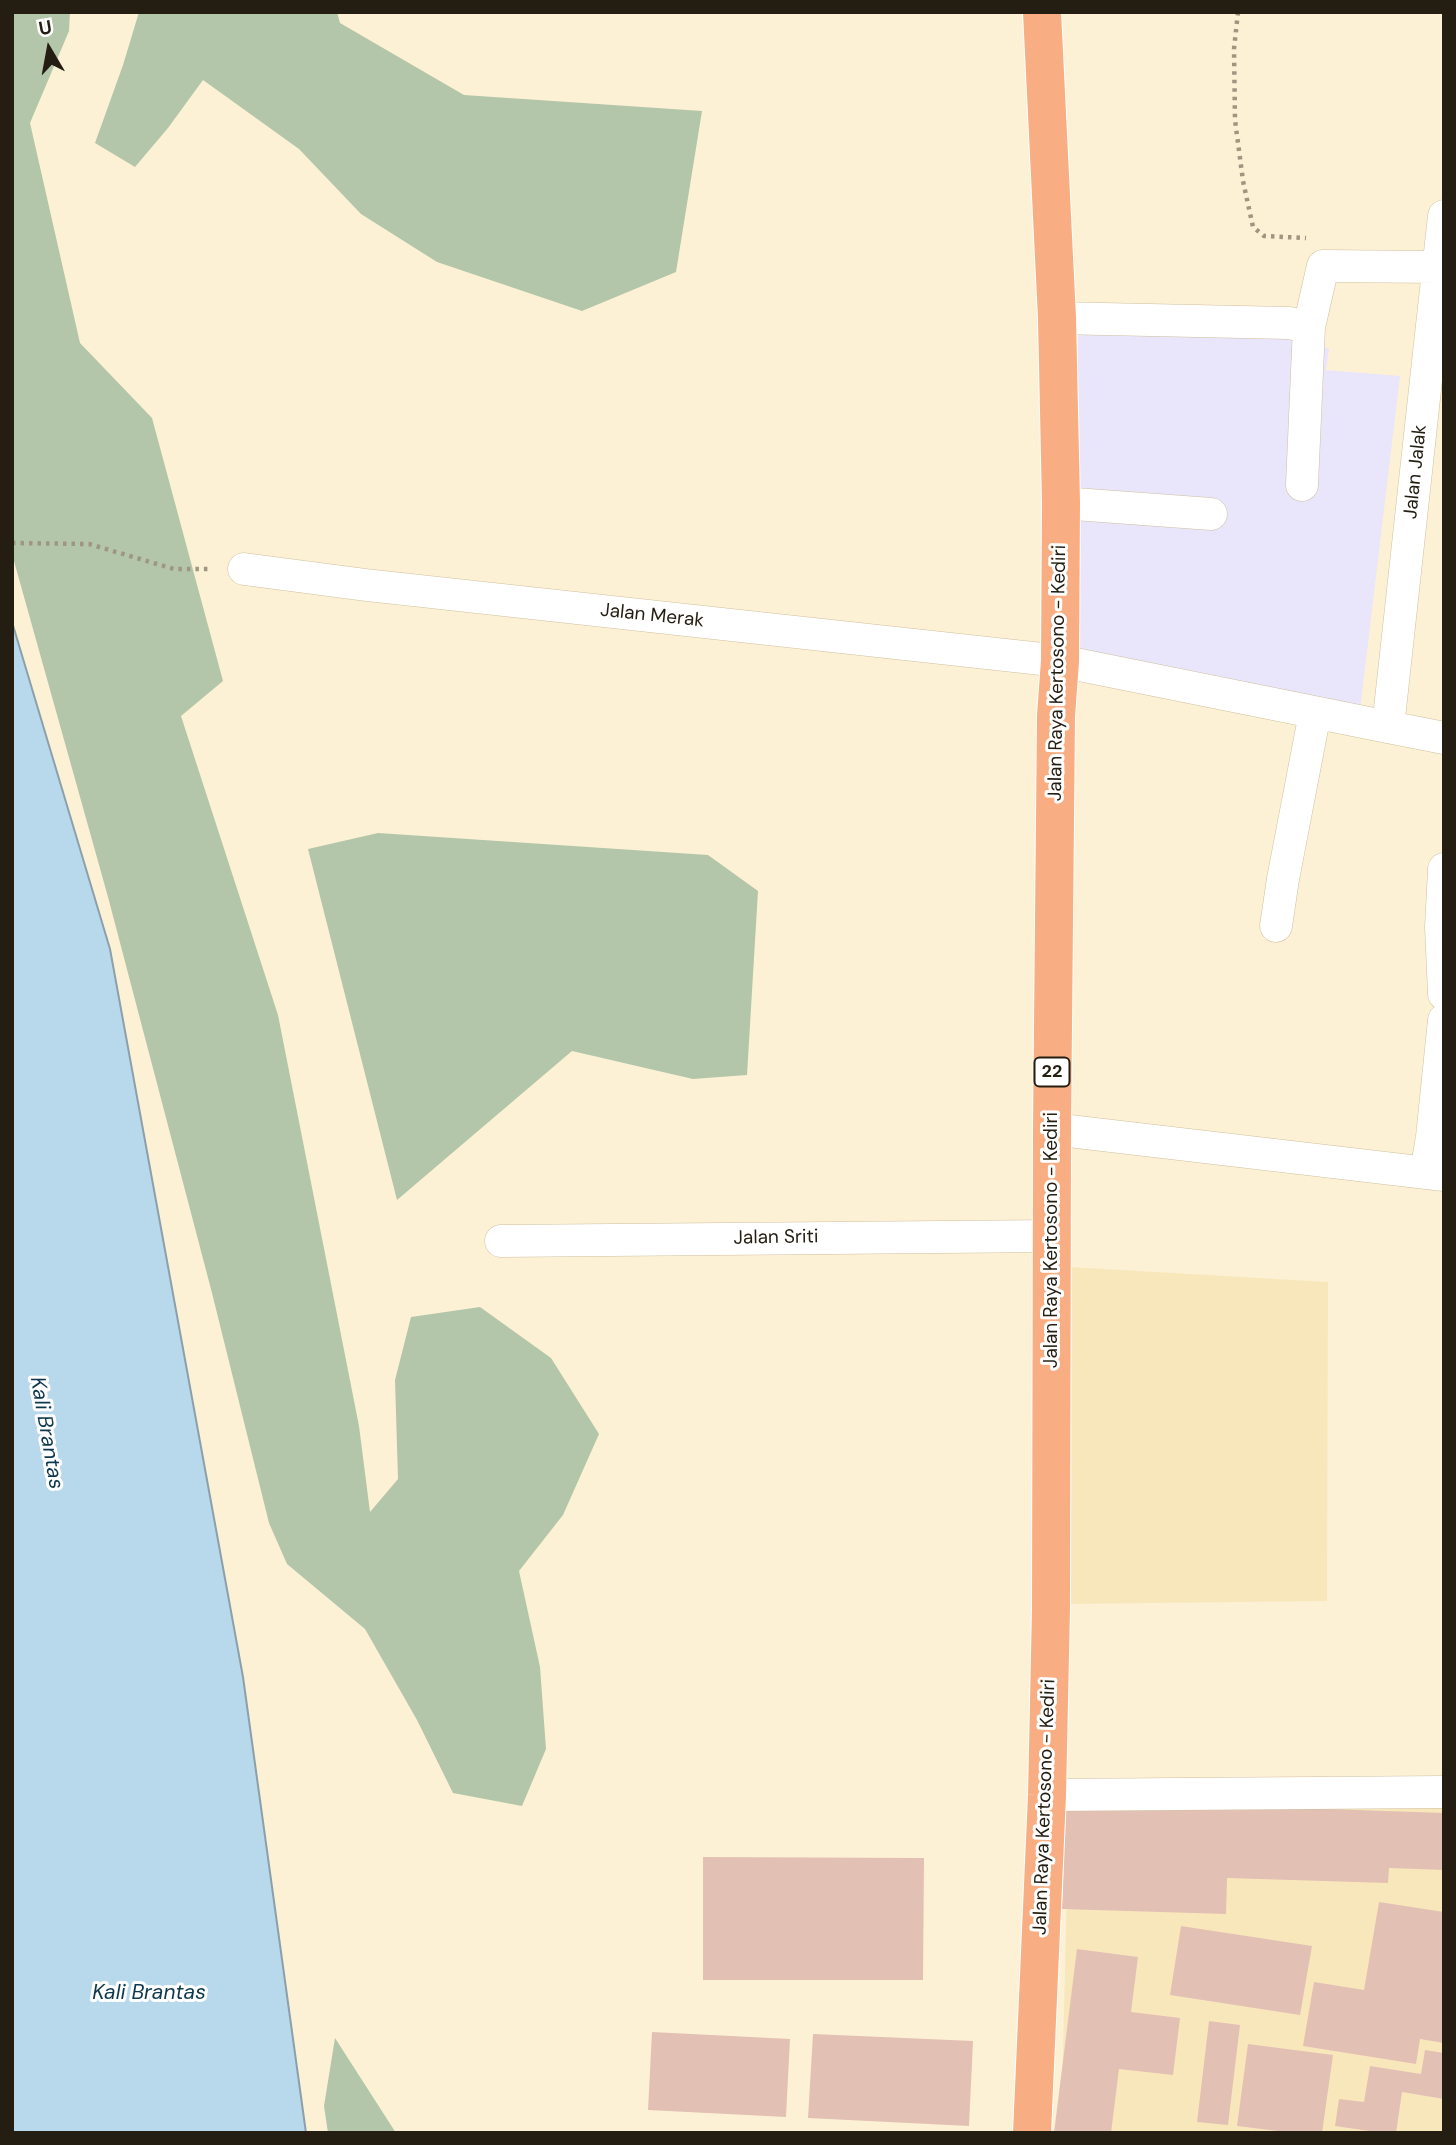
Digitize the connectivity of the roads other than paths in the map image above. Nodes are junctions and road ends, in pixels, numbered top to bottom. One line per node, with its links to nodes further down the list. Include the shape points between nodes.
1 (1042, 12): 4 (highway, Jalan Raya Kertosono - Kediri / 22)
2 (1444, 216): 3 (street, Jalan Jalak)
3 (1438, 267): 5 (street, via 1323,266); 12 (street, Jalan Jalak)
4 (1056, 318): 5 (street); 7 (highway, Jalan Raya Kertosono - Kediri / 22)
5 (1310, 327): 6 (street)
6 (1302, 485)
7 (1061, 503): 8 (street); 10 (highway, Jalan Raya Kertosono - Kediri / 22)
8 (1211, 514)
9 (244, 569): 10 (street, Jalan Merak)
10 (1060, 661): 11 (street); 18 (highway, Jalan Raya Kertosono - Kediri / 22)
11 (1315, 713): 12 (street); 15 (street)
12 (1388, 727): 13 (street)
13 (1444, 738)
14 (1444, 869): 16 (street)
15 (1276, 926)
16 (1444, 994)
17 (1444, 1020): 19 (street, via 1432,1137)
18 (1052, 1129): 19 (street); 20 (highway, Jalan Raya Kertosono - Kediri / 22)
19 (1435, 1174)
20 (1052, 1236): 21 (street, Jalan Sriti); 23 (highway, Jalan Raya Kertosono - Kediri / 22)
21 (501, 1241)
22 (1444, 1792): 23 (street)
23 (1047, 1795): 24 (highway, Jalan Raya Kertosono - Kediri / 22)
24 (1032, 2133)

